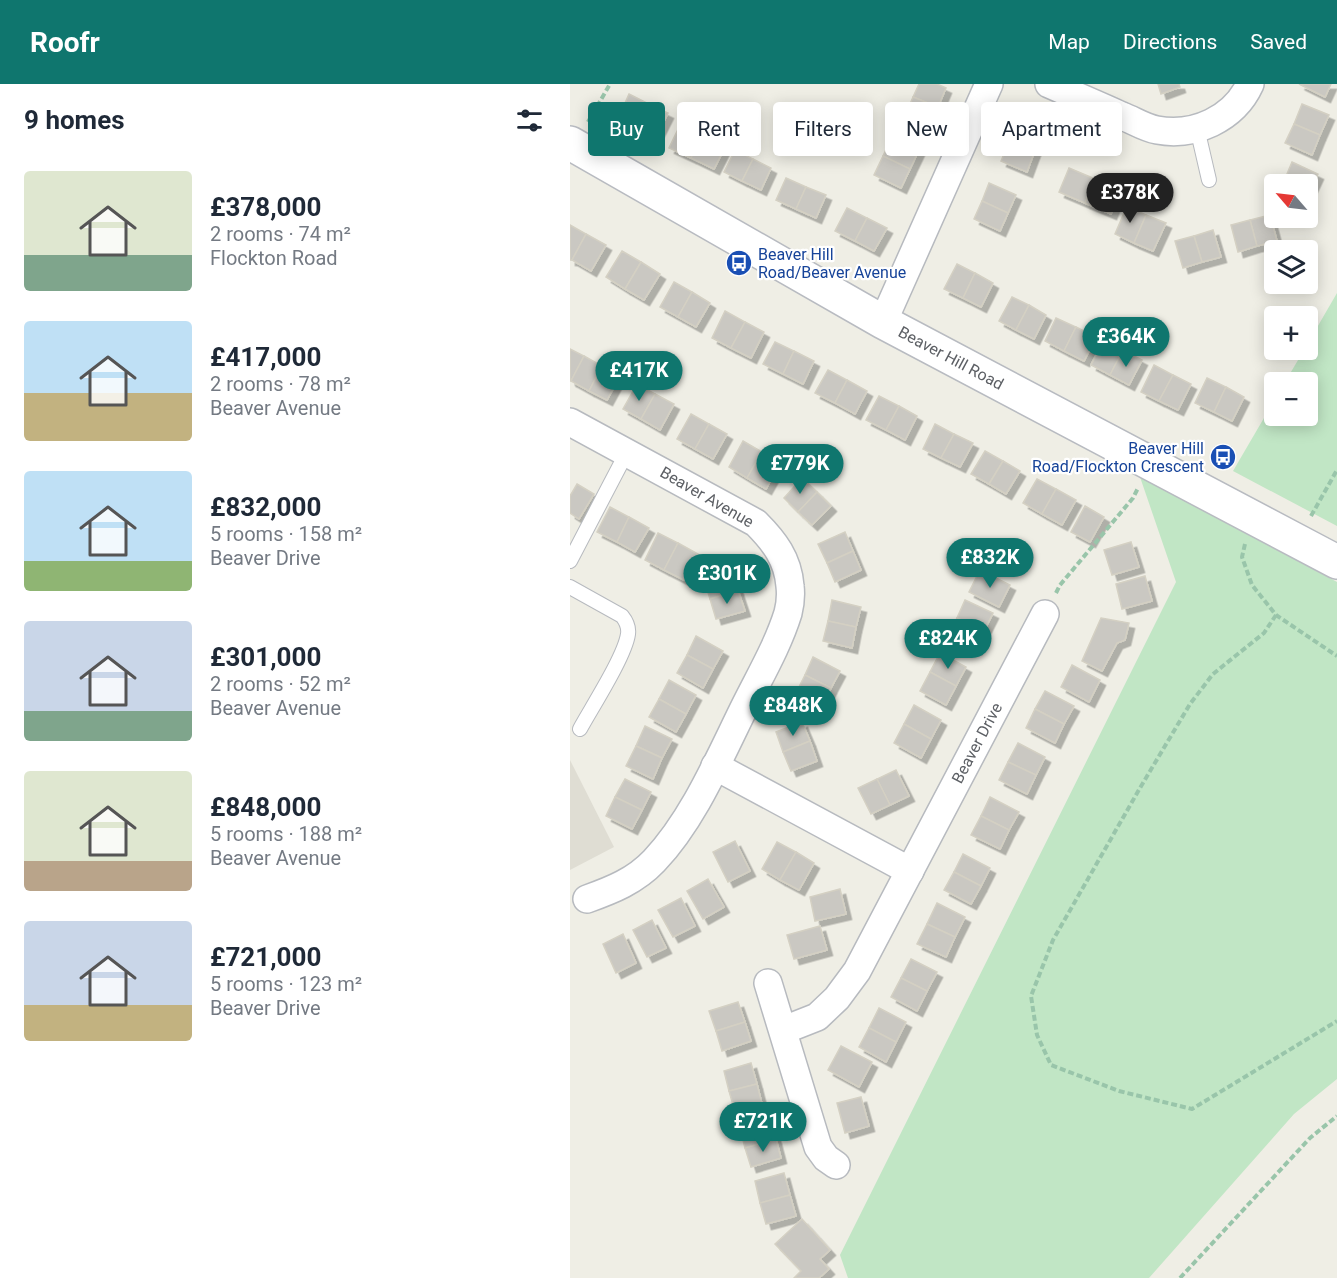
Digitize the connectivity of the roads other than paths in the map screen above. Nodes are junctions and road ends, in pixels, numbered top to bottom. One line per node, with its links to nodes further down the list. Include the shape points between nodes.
1 (989, 84): 7 (street)
2 (1049, 84): 4 (street, via 1155,130)
3 (1250, 84): 4 (street, via 1232,109)
4 (1197, 129): 6 (lane)
5 (572, 144): 7 (main road, Beaver Hill Road)
6 (1209, 180)
7 (883, 322): 11 (main road, Beaver Hill Road)
8 (570, 422): 9 (street, Beaver Avenue)
9 (627, 452): 10 (lane); 15 (street, Beaver Avenue, via 756,524 773,540 785,562 790,585 786,618)
10 (570, 561)
11 (1337, 562)
12 (570, 587): 14 (lane, via 622,616 628,633 623,651)
13 (1045, 614): 16 (street, Beaver Drive)
14 (580, 729)
15 (715, 766): 16 (street); 17 (street, Beaver Avenue, via 681,826 653,862 623,886)
16 (910, 871): 19 (street, Beaver Drive, via 857,971 837,998 817,1017)
17 (587, 900)
18 (768, 983): 19 (street)
19 (784, 1030): 20 (street, via 819,1147)
20 (836, 1165)

